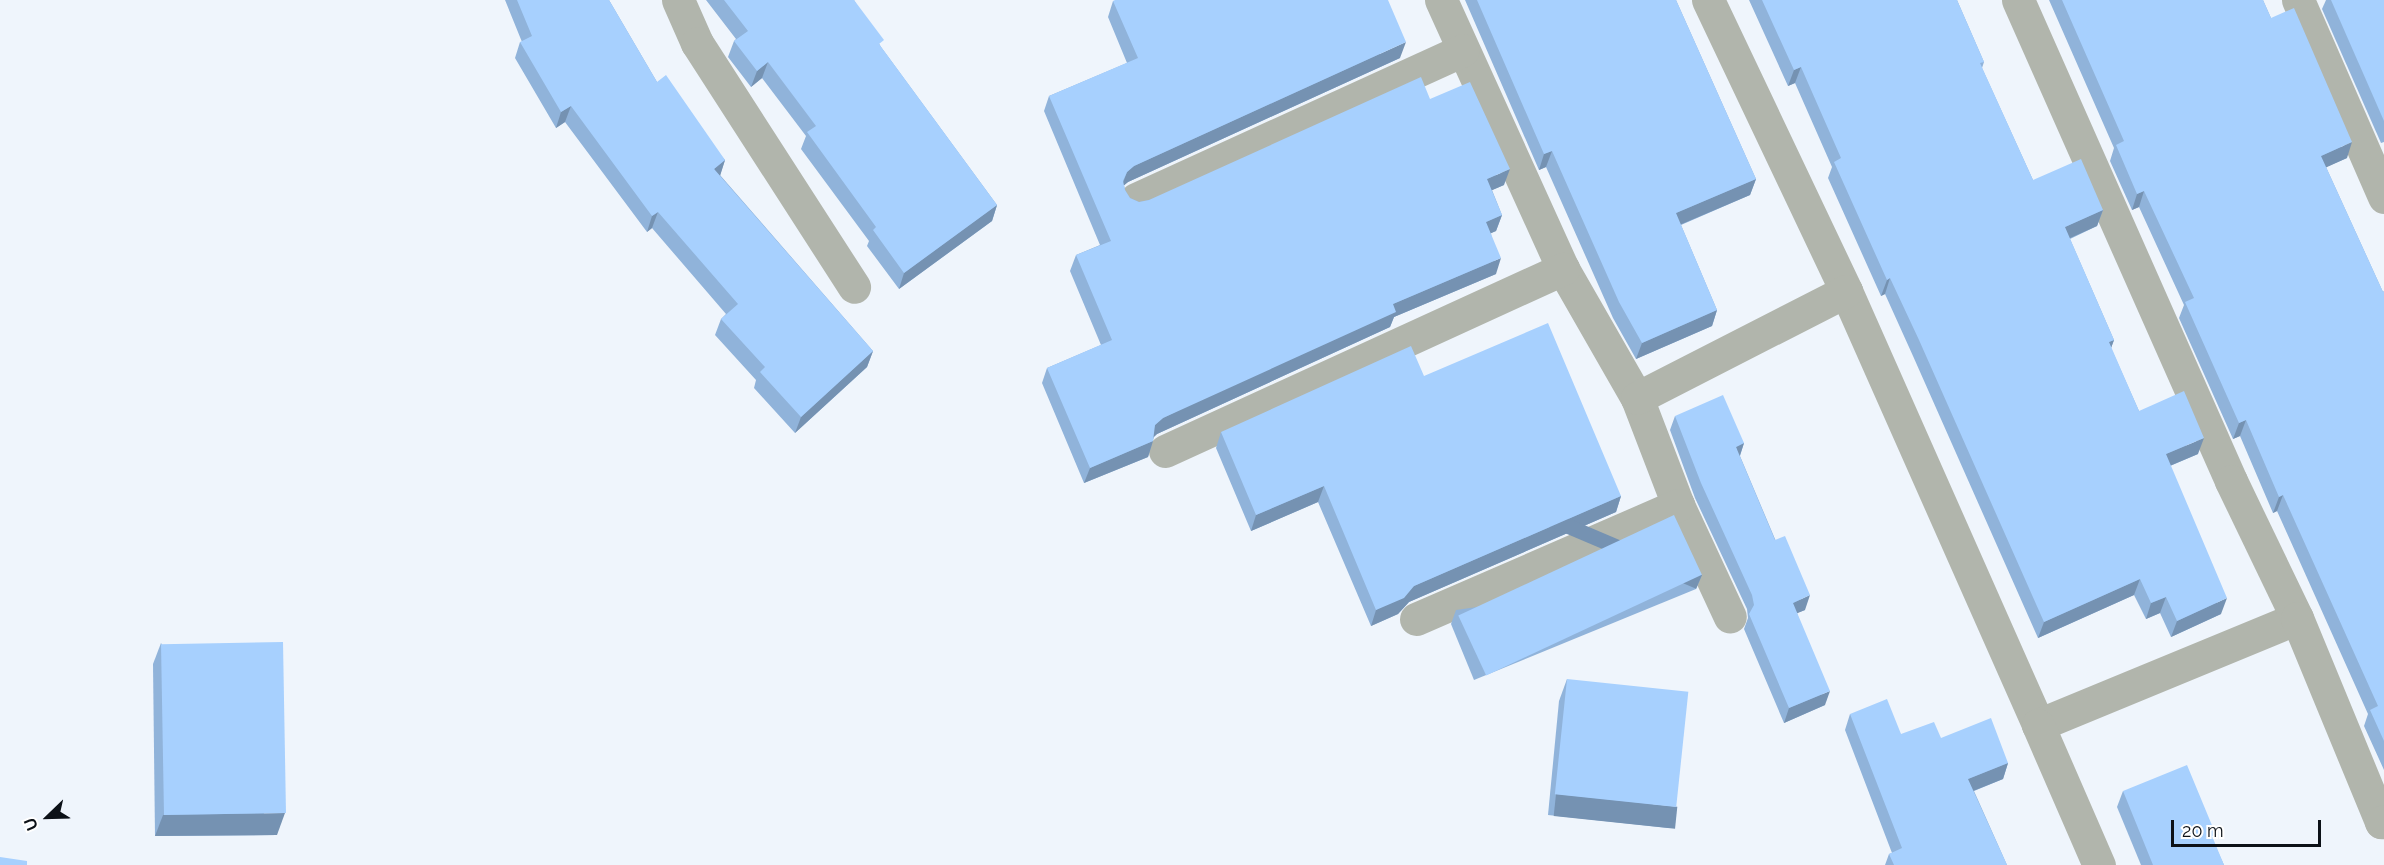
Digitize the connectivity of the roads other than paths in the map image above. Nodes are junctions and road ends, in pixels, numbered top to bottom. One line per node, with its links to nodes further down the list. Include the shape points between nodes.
1 (678, 0): 10 (street, via 697,43)
2 (1441, 0): 6 (street)
3 (1708, 0): 11 (street)
4 (2018, 0): 16 (street, via 2231,481)
5 (2298, 0): 7 (street)
6 (1463, 50): 8 (street); 9 (street)
7 (2384, 197)
8 (1136, 199)
9 (1563, 269): 12 (street); 13 (street)
10 (854, 287)
11 (1846, 291): 12 (street); 18 (street)
12 (1637, 398): 14 (street)
13 (1165, 451)
14 (1678, 505): 15 (street); 17 (street)
15 (1730, 617)
16 (2298, 618): 18 (street); 19 (street, via 2381,822)
17 (1416, 619)
18 (2038, 725): 20 (street)
19 (2384, 821)
20 (2099, 865)

